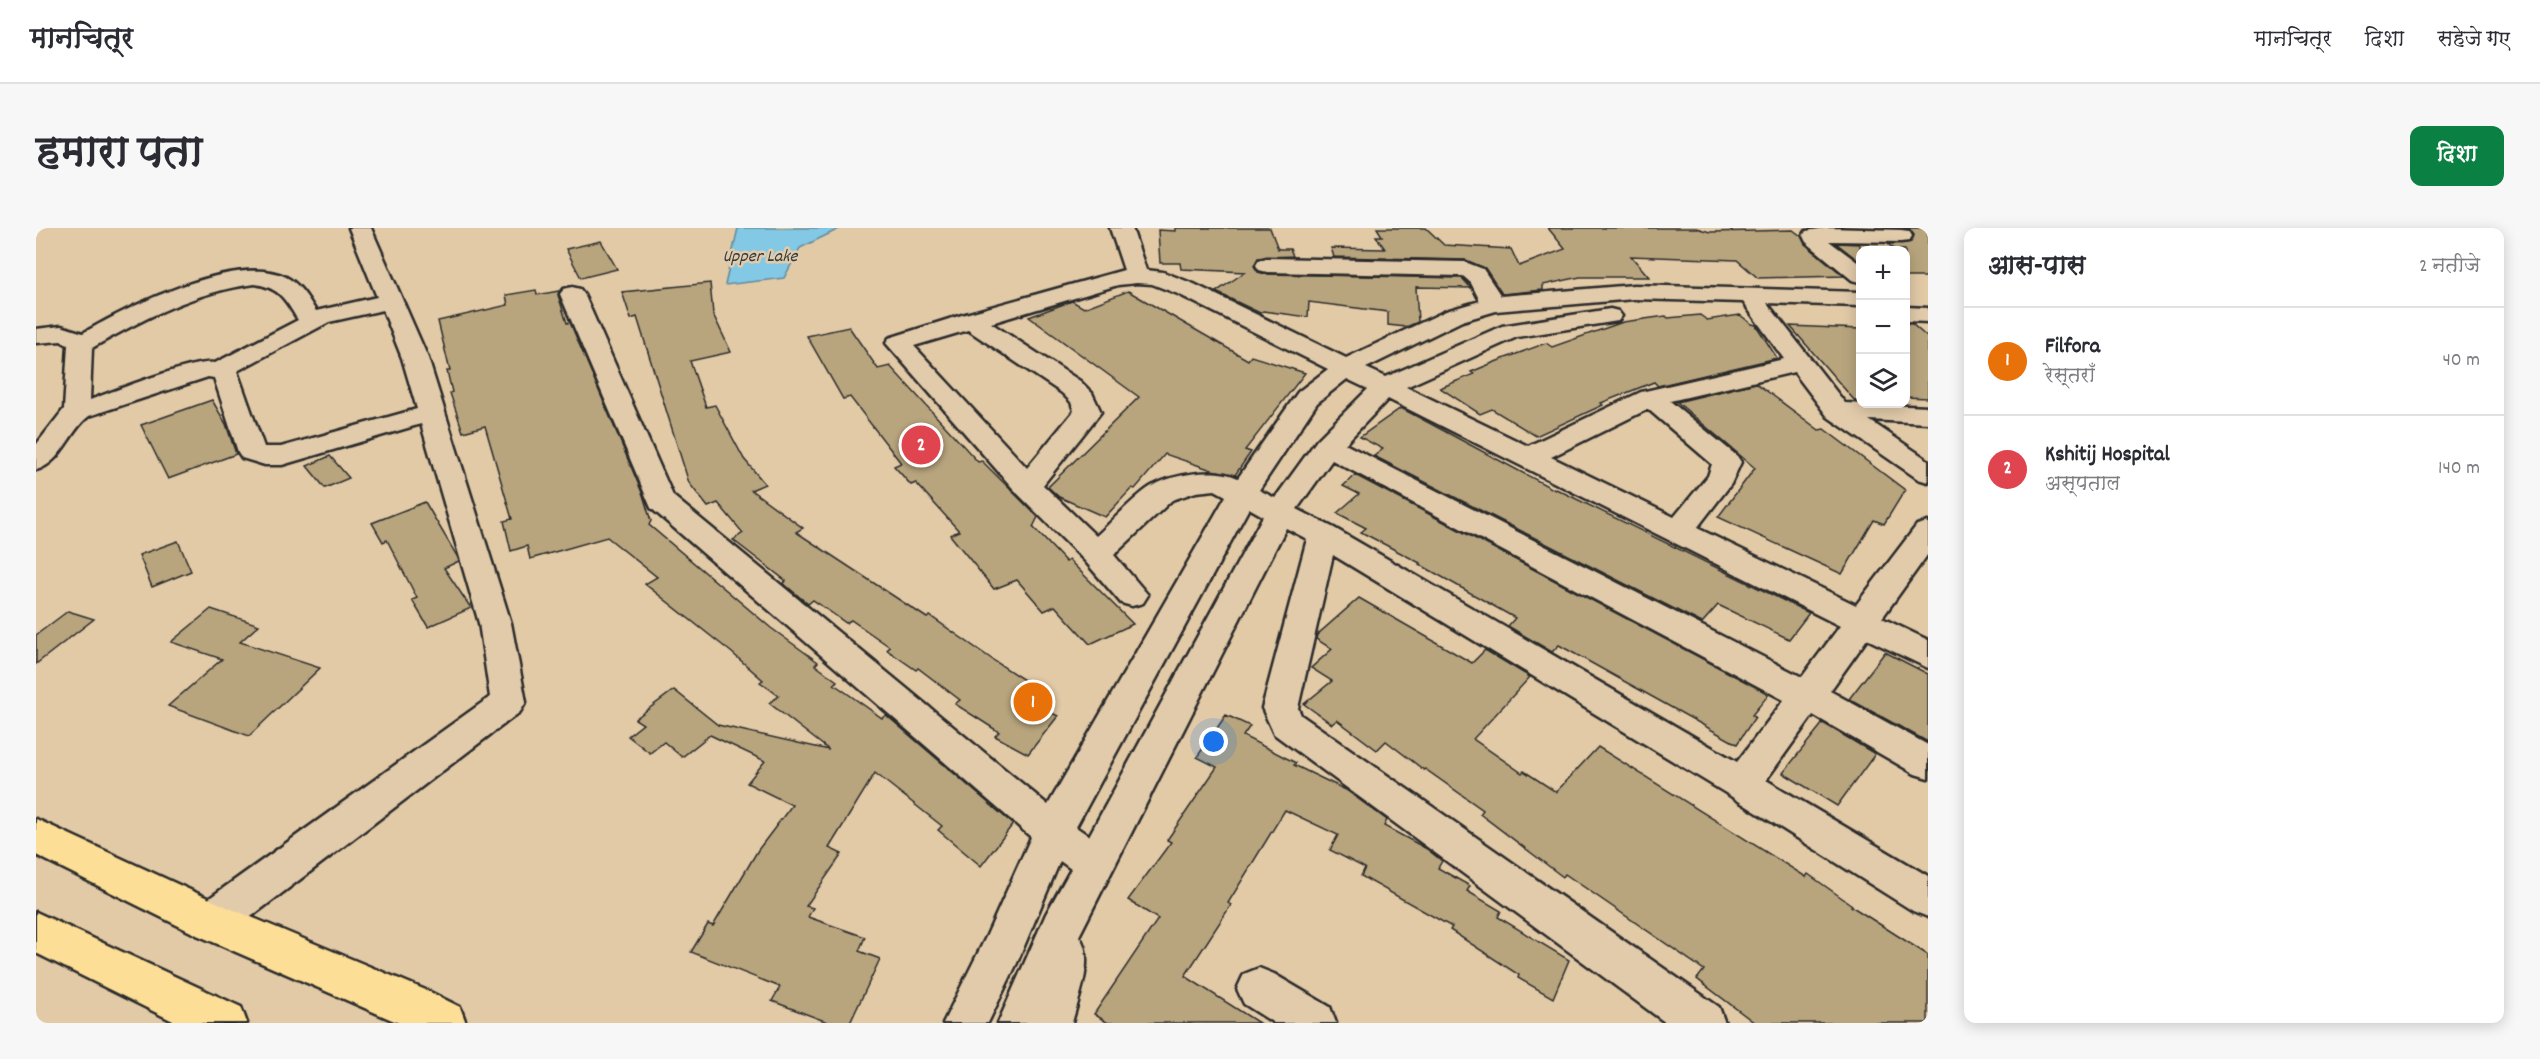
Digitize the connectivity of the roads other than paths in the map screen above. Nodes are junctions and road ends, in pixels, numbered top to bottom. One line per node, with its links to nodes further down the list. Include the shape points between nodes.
1 (360, 228): 10 (street)
2 (1121, 228): 6 (street)
3 (1901, 236): 5 (street, via 1814,236)
4 (1267, 265): 13 (street, via 1473,270)
5 (1856, 272)
6 (1137, 276): 17 (street, via 1116,278); 22 (street, via 1186,289)
7 (572, 294): 47 (street, via 661,501)
8 (1856, 299): 12 (street)
9 (1910, 300): 11 (street)
10 (390, 301): 18 (street); 28 (street)
11 (1928, 301)
12 (1755, 303): 13 (street, via 1634,292); 14 (street); 21 (street); 24 (street, via 1599,316 1510,331)
13 (1494, 304): 22 (street, via 1454,316)
14 (1856, 314)
15 (1910, 314): 16 (street)
16 (1928, 315)
17 (970, 320): 34 (street, via 1071,387 1083,399 1088,412); 34 (street, via 898,343)
18 (311, 322): 20 (street, via 286,286 264,278 233,280 148,309); 23 (street)
19 (36, 336): 20 (street, via 71,335)
20 (80, 345): 26 (street, via 76,407)
21 (1798, 363): 25 (street); 27 (street)
22 (1345, 368): 24 (street); 35 (street, via 1307,398)
23 (220, 370): 26 (street, via 193,372); 28 (street, via 225,372 252,452 265,456 282,456)
24 (1385, 387): 30 (street); 31 (street)
25 (1650, 398): 31 (street); 37 (street, via 1727,462 1721,478)
26 (81, 409): 32 (street, via 64,422 45,454)
27 (1837, 411): 29 (street); 33 (street)
28 (431, 413): 51 (street, via 495,624 508,702)
29 (1928, 415)
30 (1328, 446): 36 (street); 44 (street)
31 (1527, 458): 37 (street)
32 (36, 461)
33 (1928, 473)
34 (1027, 486): 40 (street)
35 (1243, 492): 36 (street); 40 (street, via 1220,482 1193,483 1162,493); 47 (street)
36 (1280, 512): 39 (street); 49 (street)
37 (1678, 532): 42 (street)
38 (1928, 532): 42 (street)
39 (1323, 535): 46 (street); 61 (street, via 1280,708 1287,724)
40 (1096, 554): 41 (street)
41 (1132, 596)
42 (1862, 622): 43 (street); 44 (street)
43 (1928, 655)
44 (1808, 696): 45 (street); 46 (street)
45 (1928, 763)
46 (1742, 784): 50 (street)
47 (1053, 832): 49 (street); 57 (street)
48 (36, 836): 51 (main road)
49 (1095, 864): 52 (street)
50 (1928, 898)
51 (212, 921): 56 (main road)
52 (1061, 928): 58 (street); 59 (street, via 1065,968)
53 (36, 932): 55 (main road)
54 (1259, 989): 60 (street)
55 (225, 1023)
56 (444, 1023)
57 (965, 1023)
58 (1020, 1023)
59 (1050, 1023)
60 (1314, 1023)
61 (1703, 1023)

